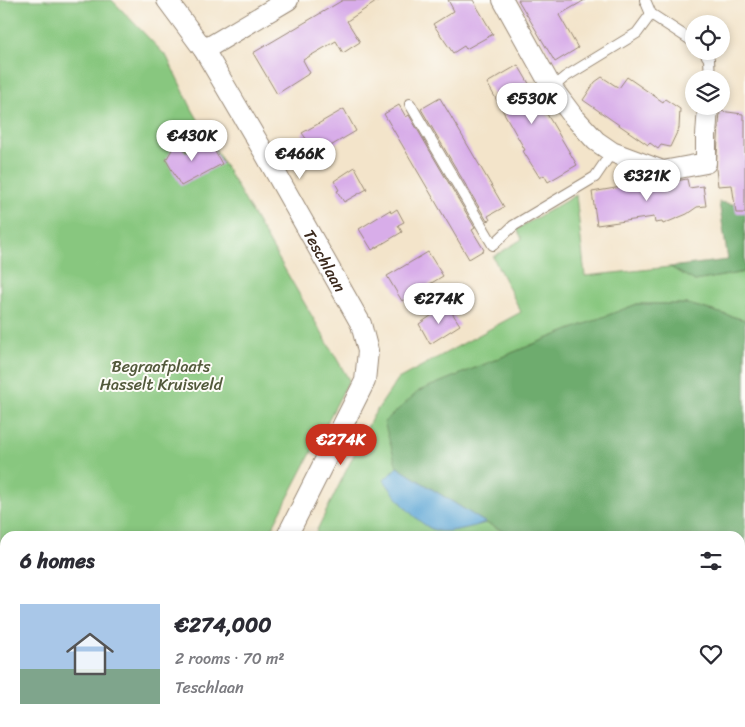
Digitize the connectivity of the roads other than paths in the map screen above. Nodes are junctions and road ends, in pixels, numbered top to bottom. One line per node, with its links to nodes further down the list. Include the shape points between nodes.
1 (167, 0): 7 (street, Teschlaan)
2 (288, 0): 7 (street)
3 (503, 0): 8 (street)
4 (645, 0): 5 (lane)
5 (651, 14): 6 (lane); 8 (lane, via 637,33)
6 (685, 36)
7 (204, 50): 12 (street, Teschlaan, via 361,324 368,351 365,381)
8 (552, 88): 11 (street, via 596,141)
9 (410, 104): 11 (lane, via 493,245 513,226 595,177)
10 (707, 115): 11 (street, via 706,164 663,171)
11 (612, 152)
12 (290, 531)

